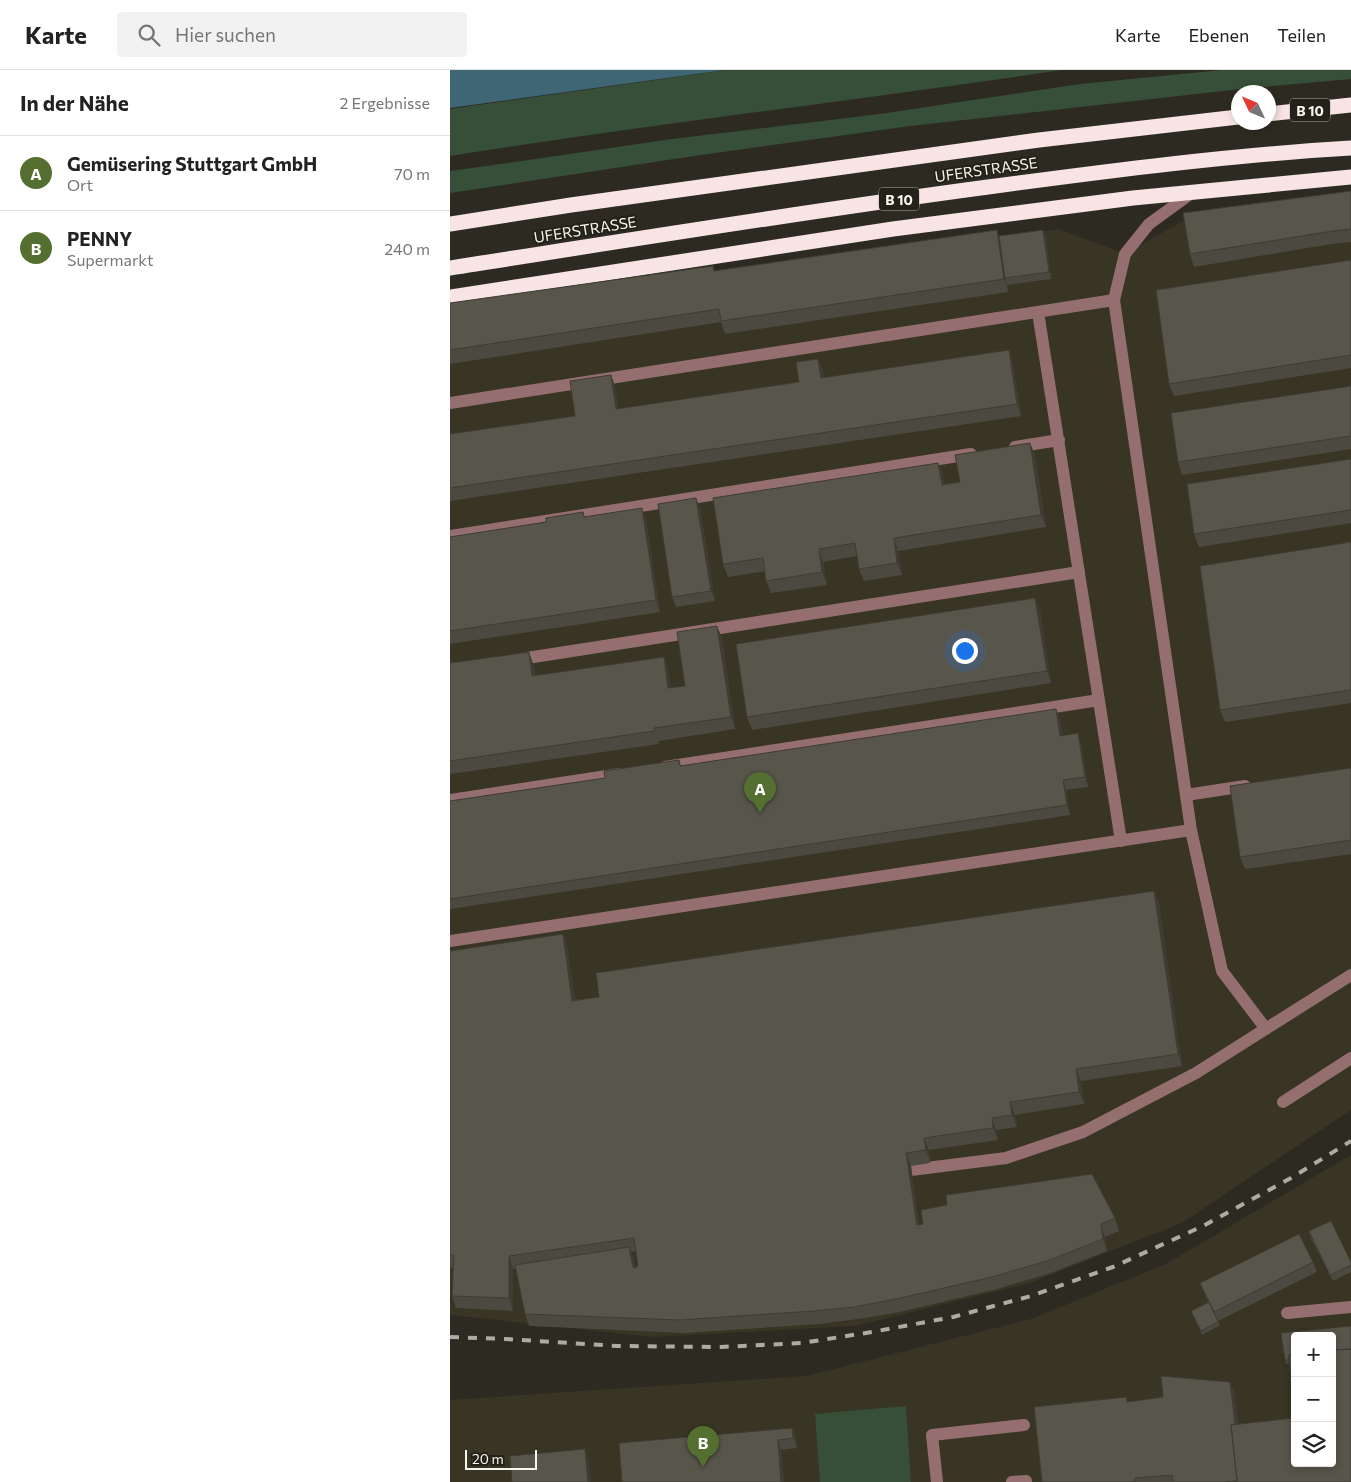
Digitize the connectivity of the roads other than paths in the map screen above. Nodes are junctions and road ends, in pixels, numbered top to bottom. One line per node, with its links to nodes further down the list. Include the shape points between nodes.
1 (1351, 105): 2 (highway, B 10)
2 (1276, 113)
3 (1231, 118): 7 (highway, UFERSTRASSE, via 1039,140)
4 (1351, 148): 8 (highway, UFERSTRASSE / B 10, via 1303,150 1088,173 833,208)
5 (1351, 177): 6 (highway)
6 (1193, 192): 9 (highway, via 893,229); 10 (lane, via 1149,224 1125,254)
7 (450, 224)
8 (450, 268)
9 (450, 296)
10 (1114, 300): 11 (lane); 23 (lane)
11 (1038, 312): 12 (lane); 13 (lane)
12 (450, 402)
13 (1059, 440): 14 (lane); 17 (lane)
14 (1000, 449)
15 (980, 452): 16 (lane)
16 (450, 536)
17 (1079, 572): 18 (lane); 19 (lane)
18 (499, 662)
19 (1099, 700): 20 (lane); 26 (lane)
20 (656, 768)
21 (637, 771): 24 (lane)
22 (1254, 785): 23 (lane)
23 (1186, 795): 25 (lane)
24 (450, 800)
25 (1191, 830): 26 (lane); 29 (lane, via 1222,970)
26 (1121, 841): 27 (lane)
27 (450, 941)
28 (1351, 975): 29 (lane)
29 (1266, 1029): 32 (lane, via 1196,1073 1083,1132 1006,1158)
30 (1351, 1058): 31 (lane)
31 (1283, 1102)
32 (911, 1170)
33 (1351, 1307): 34 (lane)
34 (1287, 1313)
35 (1024, 1425): 37 (lane, via 932,1435)
36 (1026, 1480): 38 (lane)
37 (937, 1482)
38 (1012, 1482)

